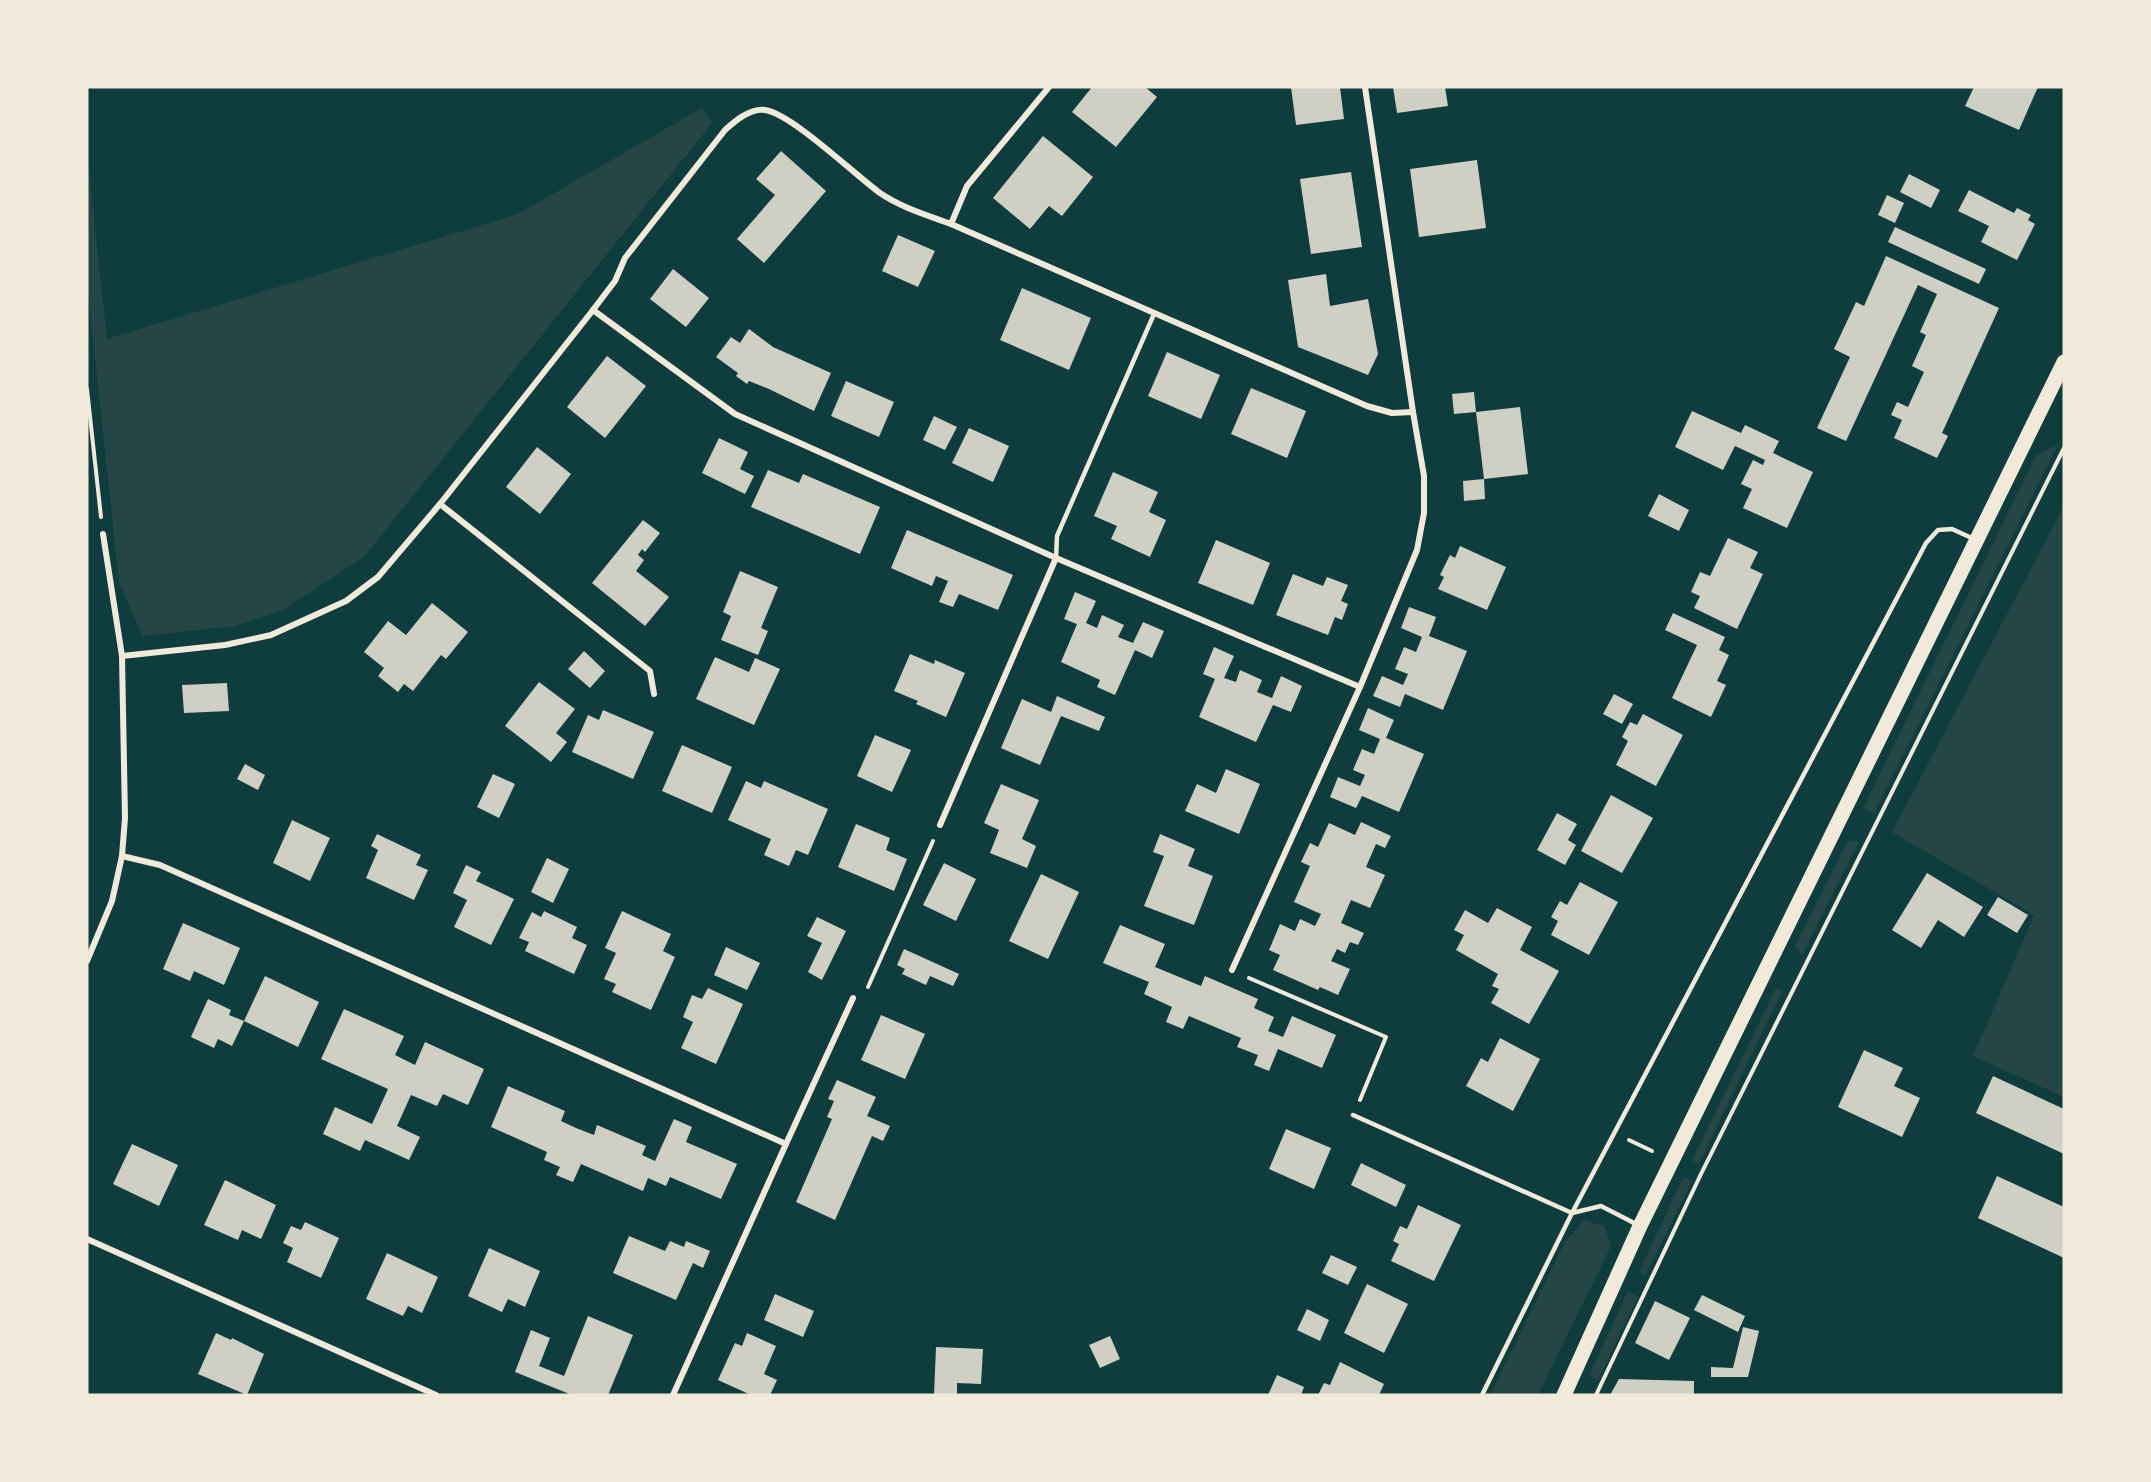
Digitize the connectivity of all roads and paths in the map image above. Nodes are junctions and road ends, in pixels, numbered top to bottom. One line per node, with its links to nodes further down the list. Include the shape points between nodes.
1 (1049, 87): 3 (street, via 967,186)
2 (1365, 87): 8 (street)
3 (951, 224): 4 (street, via 881,193 789,121 764,110 742,116 725,130 625,258 615,281); 5 (street)
4 (593, 310): 10 (street); 13 (street, via 735,414)
5 (1154, 314): 8 (street, via 1367,406 1392,413); 13 (lane, via 1057,536)
6 (2064, 362): 12 (main road)
7 (87, 389): 11 (path)
8 (1413, 412): 15 (street, via 1424,476 1424,513 1417,550)
9 (2064, 448): 31 (path, via 1701,1174)
10 (440, 504): 14 (street, via 378,577 346,601 316,616 271,636); 16 (street, via 650,671)
11 (103, 534): 14 (street)
12 (1976, 540): 24 (lane, via 1952,529 1938,530 1926,543); 25 (main road)
13 (1056, 558): 15 (street); 17 (street)
14 (122, 656): 18 (street)
15 (1360, 687): 20 (street)
16 (654, 694)
17 (940, 825): 21 (path, via 867,989)
18 (122, 856): 19 (street, via 112,901); 23 (street, via 160,865)
19 (87, 962)
20 (1232, 970): 22 (path, via 1386,1037)
21 (853, 998): 23 (street)
22 (1353, 1115): 24 (lane)
23 (786, 1144): 28 (street)
24 (1572, 1213): 25 (lane, via 1601,1206); 29 (lane)
25 (1640, 1226): 30 (main road)
26 (87, 1239): 27 (street)
27 (436, 1395)
28 (673, 1395)
29 (1482, 1395)
30 (1564, 1395)
31 (1596, 1395)

